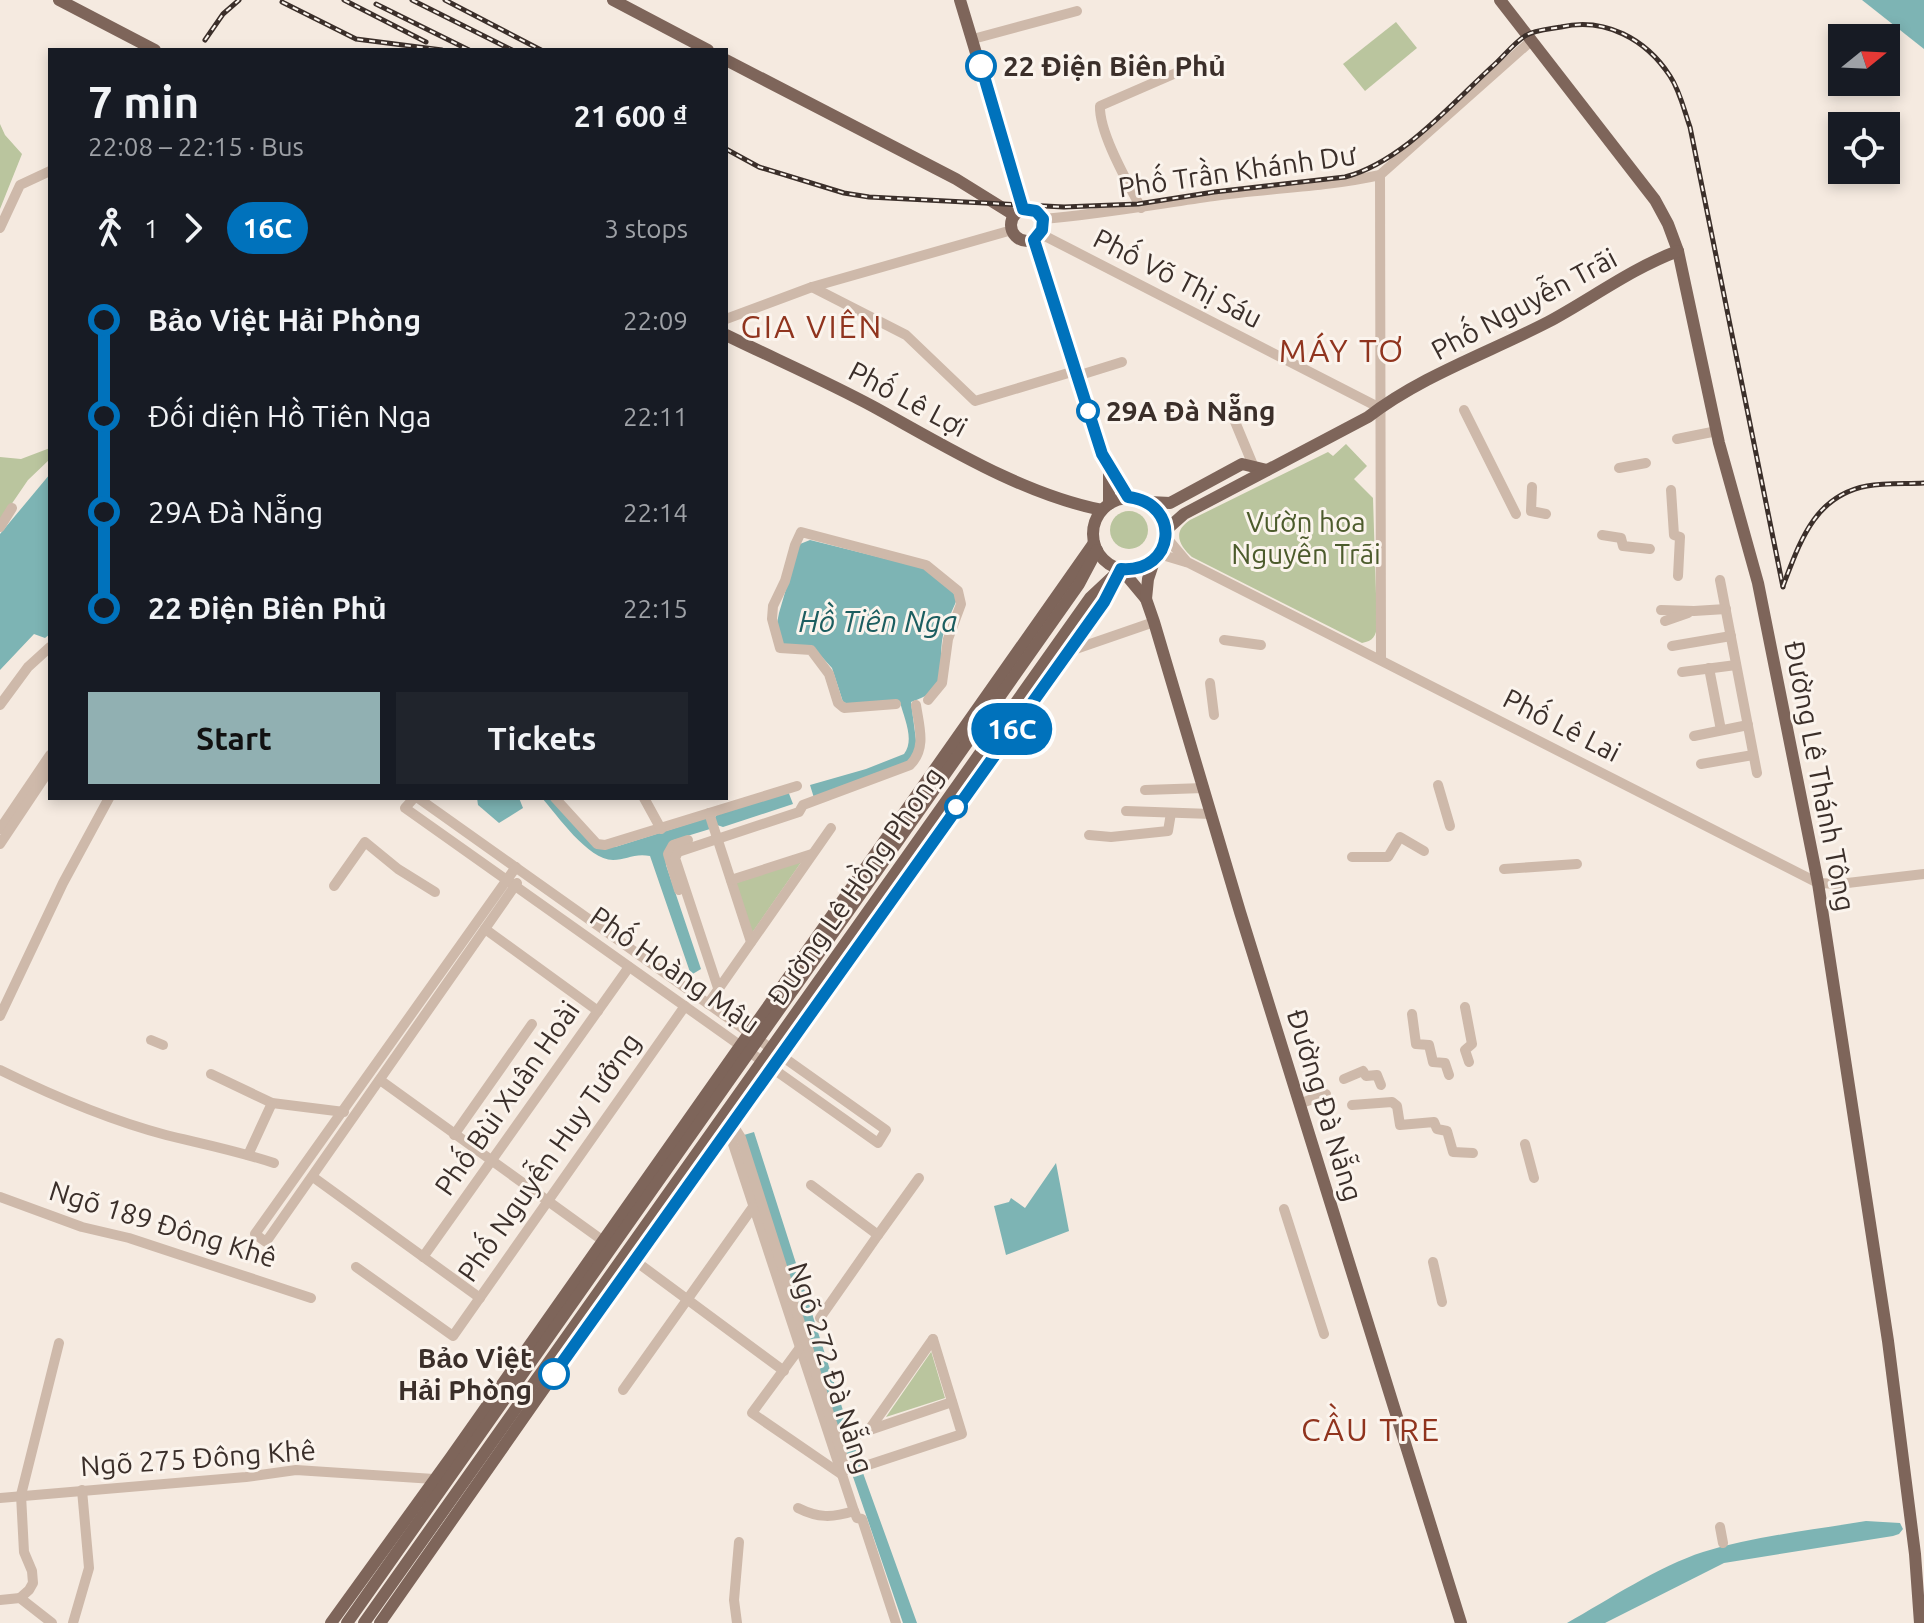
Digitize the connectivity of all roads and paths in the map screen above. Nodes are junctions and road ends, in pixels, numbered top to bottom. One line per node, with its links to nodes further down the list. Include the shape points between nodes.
1 (59, 0): 8 (main road)
2 (613, 0): 9 (main road)
3 (960, 0): 6 (main road)
4 (1500, 0): 7 (main road, Đường Lê Thánh Tông)
5 (1077, 11): 6 (street)
6 (973, 39): 15 (main road)
7 (1531, 41): 13 (street, Phố Trần Khánh Dư); 20 (main road, Đường Lê Thánh Tông, via 1655,200)
8 (151, 48)
9 (704, 48)
10 (728, 61): 15 (main road)
11 (1176, 73): 14 (street, via 1100,106 1117,161)
12 (48, 172): 17 (street, via 20,185)
13 (1380, 175): 14 (street, Phố Trần Khánh Dư); 26 (street)
14 (1141, 208): 16 (street, Phố Trần Khánh Dư)
15 (1018, 212): 16 (main road, via 1036,211); 18 (main road)
16 (1043, 219): 19 (main road)
17 (0, 228)
18 (1012, 230): 19 (main road, via 1021,240); 21 (street)
19 (1038, 237): 25 (main road); 26 (street, Phố Võ Thị Sáu)
20 (1678, 251): 26 (main road, Phố Nguyễn Trãi); 29 (main road, Đường Lê Thánh Tông)
21 (812, 287): 22 (street); 25 (street, via 906,335 975,401)
22 (728, 318)
23 (728, 336): 40 (main road, Phố Lê Lợi, via 950,450)
24 (1122, 362): 25 (street)
25 (1076, 373): 33 (main road)
26 (1380, 408): 35 (main road, Phố Nguyễn Trãi); 70 (street)
27 (1464, 410): 43 (street)
28 (1213, 412): 32 (street, via 1231,412)
29 (1717, 431): 30 (street); 122 (main road, Đường Lê Thánh Tông, via 1758,583)
30 (1677, 439)
31 (1646, 463): 34 (street)
32 (1253, 465): 35 (main road); 39 (main road, via 1242,464 1170,503)
33 (1109, 466): 38 (main road); 41 (main road)
34 (1619, 468)
35 (1267, 470): 47 (main road, Phố Nguyễn Trãi, via 1184,514)
36 (1532, 487): 44 (street, via 1531,511)
37 (1671, 490): 54 (street, via 1674,535 1680,537)
38 (1128, 497): 39 (main road); 41 (main road)
39 (1147, 502): 47 (main road, via 1160,514)
40 (1069, 504): 41 (main road, Phố Lê Lợi); 46 (main road, Phố Lê Lợi)
41 (1105, 507): 46 (main road)
42 (12, 508): 45 (street)
43 (1516, 514)
44 (1546, 514)
45 (0, 527)
46 (1094, 527): 49 (main road)
47 (1166, 534): 51 (main road); 52 (street, Phố Lê Lai)
48 (1602, 535): 50 (street, via 1621,538 1623,546)
49 (1096, 546): 53 (main road, via 1107,562); 56 (main road, Đường Lê Hồng Phong); 79 (main road, Đường Lê Hồng Phong)
50 (1650, 549)
51 (1157, 558): 52 (street, Phố Lê Lai); 53 (main road, via 1144,567); 58 (main road)
52 (1189, 563): 70 (street, Phố Lê Lai)
53 (1121, 569): 57 (main road, Đường Lê Hồng Phong); 58 (main road, Đường Đà Nẵng); 69 (main road, Đường Lê Hồng Phong)
54 (1678, 576)
55 (1720, 580): 59 (street)
56 (1079, 584): 57 (main road, via 1091,582); 79 (main road, Đường Lê Hồng Phong)
57 (1093, 594): 81 (main road, Đường Lê Hồng Phong)
58 (1146, 599): 63 (main road, Đường Đà Nẵng)
59 (1726, 609): 61 (street); 64 (street)
60 (1661, 610): 61 (street)
61 (1694, 611): 62 (street)
62 (1665, 621)
63 (1154, 622): 69 (street); 92 (main road, Đường Đà Nẵng)
64 (1731, 636): 67 (street); 71 (street)
65 (1224, 640): 66 (street)
66 (1261, 645)
67 (1672, 646)
68 (48, 649): 77 (street)
69 (1067, 652): 81 (main road, Đường Lê Hồng Phong)
70 (1381, 660): 122 (street, Phố Lê Lai)
71 (1736, 665): 72 (street); 82 (street)
72 (1709, 668): 73 (street); 83 (street)
73 (1682, 672)
74 (1210, 683): 80 (street)
75 (928, 700): 76 (street, via 942,683 948,639 961,604 958,591 926,565 801,532 771,611 778,646 811,650 844,708)
76 (896, 704)
77 (0, 705)
78 (916, 705): 107 (street, via 921,745 910,765)
79 (986, 707): 137 (main road, Đường Lê Hồng Phong); 139 (main road, Đường Lê Hồng Phong)
80 (1214, 715)
81 (1009, 722): 119 (main road, Đường Lê Hồng Phong)
82 (1748, 725): 83 (street); 85 (street)
83 (1721, 730): 84 (street)
84 (1694, 736)
85 (1753, 755): 87 (street); 89 (street)
86 (48, 758): 105 (street)
87 (1701, 764)
88 (48, 772): 110 (street)
89 (1757, 773)
90 (1438, 785): 103 (street)
91 (797, 786): 100 (street)
92 (1204, 788): 93 (street); 102 (main road, Đường Đà Nẵng)
93 (1145, 790)
94 (108, 800): 135 (street)
95 (414, 800): 111 (street, Phố Hoàng Mậu, via 405,808)
96 (419, 800): 109 (street, Phố Hoàng Mậu)
97 (557, 800): 106 (street, via 597,844)
98 (645, 800): 106 (street)
99 (1126, 811): 101 (street)
100 (709, 813): 106 (street); 107 (street)
101 (1171, 813): 102 (street); 108 (street, via 1168,831)
102 (1211, 814): 154 (main road, Đường Đà Nẵng)
103 (1450, 826)
104 (831, 828): 113 (street)
105 (0, 829)
106 (661, 829)
107 (717, 835): 120 (street); 130 (street, via 681,849 675,858)
108 (1089, 835)
109 (472, 836): 111 (street); 117 (street, Phố Hoàng Mậu)
110 (0, 844)
111 (463, 849): 121 (street, Phố Hoàng Mậu)
112 (1424, 851): 114 (street, via 1400,837 1388,857)
113 (812, 854): 120 (street); 126 (street)
114 (1352, 857)
115 (1577, 864): 116 (street)
116 (1504, 869)
117 (520, 870): 121 (street); 128 (street, Phố Hoàng Mậu)
118 (1924, 874): 122 (street, Phố Lê Lai)
119 (899, 877): 139 (main road, Đường Lê Hồng Phong); 143 (main road, Đường Lê Hồng Phong)
120 (731, 880): 126 (street)
121 (511, 883): 125 (street); 127 (street, Phố Hoàng Mậu); 156 (street)
122 (1818, 883): 198 (main road, Đường Lê Thánh Tông)
123 (334, 886): 124 (street, via 365,842)
124 (435, 892)
125 (485, 929): 133 (street); 150 (street)
126 (751, 942): 130 (street)
127 (629, 967): 129 (street, Phố Hoàng Mậu); 133 (street, Phố Bùi Xuân Hoài)
128 (665, 971): 129 (street); 130 (street, Phố Hoàng Mậu)
129 (656, 986): 131 (street, Phố Hoàng Mậu)
130 (714, 995): 137 (street, Phố Hoàng Mậu)
131 (685, 1006): 141 (street, Phố Hoàng Mậu); 170 (street, Phố Nguyễn Huy Tưởng)
132 (1465, 1007): 144 (street, via 1472,1044 1465,1050)
133 (598, 1011): 162 (street, Phố Bùi Xuân Hoài)
134 (1412, 1014): 148 (street, via 1416,1044 1429,1045 1433,1062 1445,1063)
135 (0, 1016)
136 (532, 1024): 158 (street)
137 (748, 1032): 139 (street, Phố Hoàng Mậu); 141 (main road, Đường Lê Hồng Phong)
138 (151, 1040): 140 (street)
139 (764, 1044): 142 (main road, Đường Lê Hồng Phong); 143 (street, Phố Hoàng Mậu)
140 (163, 1045)
141 (739, 1045): 142 (street, Phố Hoàng Mậu); 174 (main road, Đường Lê Hồng Phong)
142 (755, 1056): 145 (street, Phố Hoàng Mậu); 192 (main road, Đường Lê Hồng Phong); 209 (main road, Đường Lê Hồng Phong)
143 (781, 1056): 145 (main road, Đường Lê Hồng Phong); 145 (street, Phố Hoàng Mậu, via 886,1130 878,1143)
144 (1469, 1062)
145 (773, 1069): 157 (main road, Đường Lê Hồng Phong)
146 (0, 1070): 161 (street, via 116,1119)
147 (211, 1074): 153 (street)
148 (1449, 1075)
149 (1344, 1079): 151 (street, via 1363,1071 1377,1075)
150 (380, 1080): 158 (street); 164 (street)
151 (1381, 1085)
152 (1326, 1094): 154 (street)
153 (272, 1103): 156 (street); 161 (street)
154 (1299, 1104): 213 (main road, Đường Đà Nẵng)
155 (1352, 1105): 160 (street, via 1392,1102 1400,1125 1434,1122 1437,1129 1447,1131 1453,1152)
156 (344, 1112): 169 (street)
157 (734, 1127): 171 (street, Ngõ 272 Đà Nẵng, via 732,1141); 176 (main road, Đường Lê Hồng Phong); 197 (street)
158 (454, 1135): 162 (street)
159 (1525, 1144): 166 (street)
160 (1473, 1153)
161 (248, 1155): 163 (street)
162 (491, 1161): 170 (street); 175 (street, Phố Bùi Xuân Hoài)
163 (274, 1163)
164 (313, 1177): 169 (street); 175 (street)
165 (919, 1178): 173 (street)
166 (1534, 1178)
167 (811, 1185): 173 (street)
168 (0, 1197): 179 (street, Ngõ 189 Đông Khê)
169 (290, 1198): 169 (street, via 266,1242 255,1234)
170 (548, 1201): 174 (street); 180 (street, Phố Nguyễn Huy Tưởng)
171 (753, 1207): 181 (street); 186 (street, Ngõ 272 Đà Nẵng)
172 (1284, 1209): 184 (street)
173 (878, 1235): 183 (street)
174 (602, 1240): 192 (main road, Đường Lê Hồng Phong)
175 (423, 1257): 180 (street)
176 (634, 1260): 181 (street); 210 (main road, Đường Lê Hồng Phong)
177 (1433, 1262): 182 (street)
178 (356, 1267): 180 (street, Phố Nguyễn Huy Tưởng, via 453,1336)
179 (311, 1298)
180 (480, 1298)
181 (688, 1299): 187 (street); 188 (street)
182 (1442, 1302)
183 (820, 1318)
184 (1324, 1334)
185 (59, 1343): 194 (street)
186 (799, 1349): 187 (street); 191 (street, Ngõ 272 Đà Nẵng)
187 (784, 1371): 191 (street, via 752,1413)
188 (623, 1390)
189 (952, 1402): 189 (street, via 933,1339 864,1432); 190 (street, via 962,1434)
190 (868, 1465)
191 (841, 1474): 197 (street, Ngõ 272 Đà Nẵng)
192 (439, 1483): 193 (street, Ngõ 275 Đông Khê, via 296,1470); 207 (main road, Đường Lê Hồng Phong); 208 (main road, Đường Lê Hồng Phong)
193 (82, 1490): 194 (street, Ngõ 275 Đông Khê); 206 (street, via 89,1568)
194 (21, 1495): 195 (street, Ngõ 275 Đông Khê); 202 (street, via 24,1552 33,1583)
195 (0, 1498)
196 (798, 1508): 197 (street, via 814,1516)
197 (858, 1515): 212 (street, Ngõ 272 Đà Nẵng)
198 (1918, 1523): 214 (main road, Đường Lê Thánh Tông)
199 (1720, 1527): 201 (street)
200 (739, 1542): 211 (street)
201 (1723, 1543)
202 (20, 1598): 203 (street); 205 (street)
203 (1, 1600): 204 (street)
204 (0, 1612)
205 (51, 1623)
206 (73, 1623)
207 (331, 1623)
208 (347, 1623)
209 (364, 1623)
210 (380, 1623)
211 (737, 1623)
212 (896, 1623)
213 (1461, 1623)
214 (1920, 1623)

